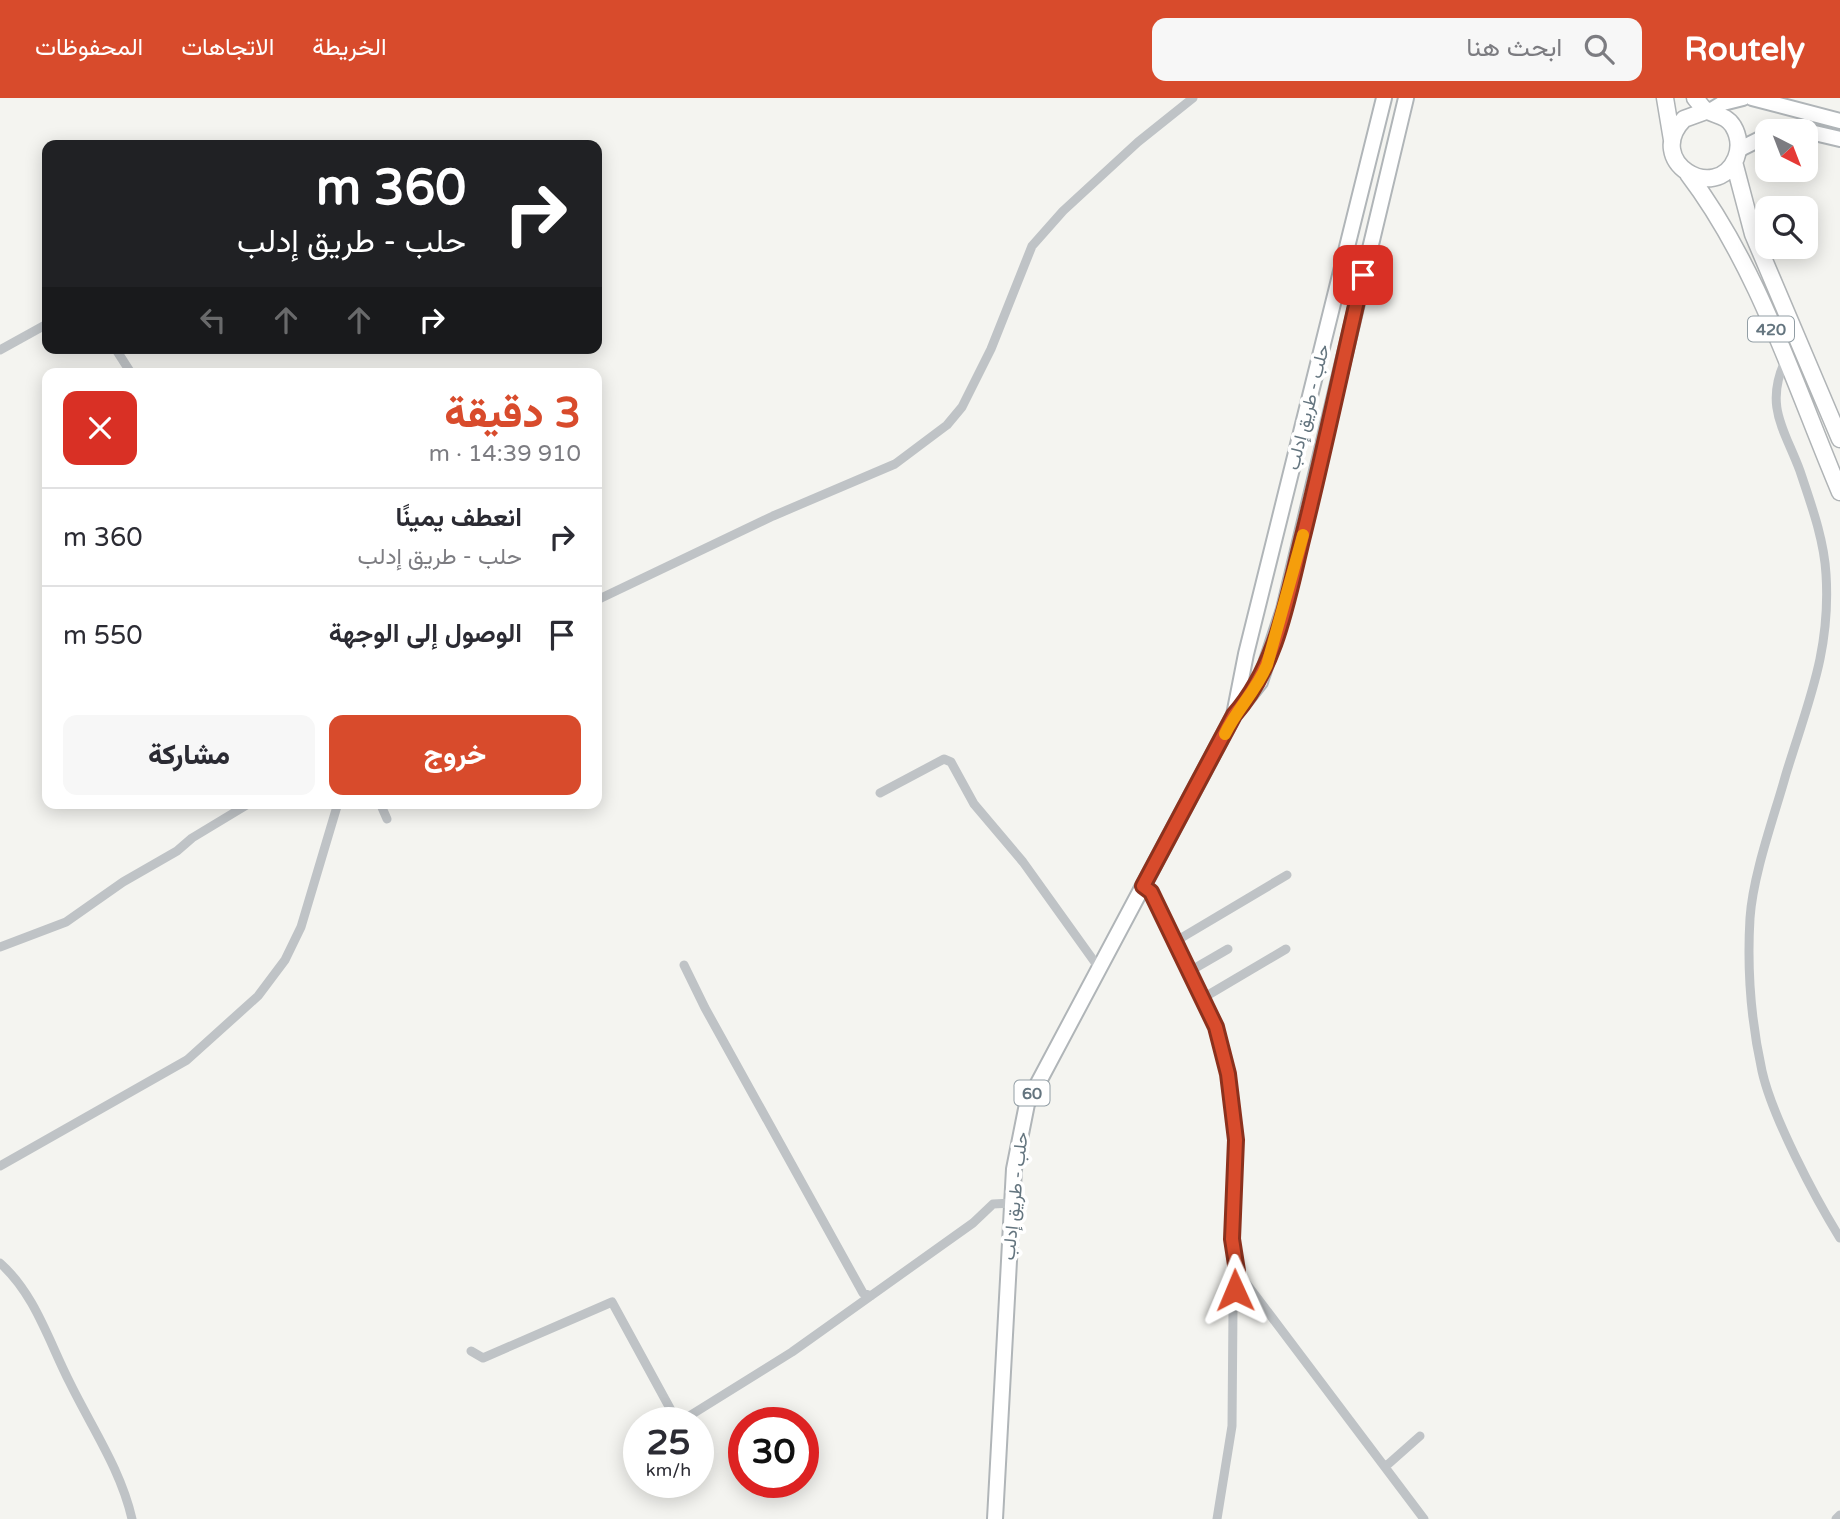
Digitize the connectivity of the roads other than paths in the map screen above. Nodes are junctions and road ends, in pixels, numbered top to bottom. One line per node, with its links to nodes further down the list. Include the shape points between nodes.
1 (1193, 98): 21 (street, via 1138,142 1032,246 985,361 962,407 947,425 895,464)
2 (1384, 98): 22 (main road, حلب - طريق إدلب / 60)
3 (1406, 98): 22 (main road, حلب - طريق إدلب / 60, via 1284,609 1259,682)
4 (1665, 98): 12 (highway)
5 (1695, 98): 8 (highway)
6 (1743, 98): 8 (main road)
7 (1752, 98): 9 (main road)
8 (1716, 106): 12 (highway, via 1684,119); 14 (highway, via 1738,136)
9 (1840, 121)
10 (1818, 134): 11 (main road)
11 (1840, 139)
12 (1672, 140): 15 (highway, via 1675,159)
13 (1755, 144): 14 (main road)
14 (1736, 156): 15 (highway, via 1725,172 1713,177); 19 (highway, 420, via 1753,234)
15 (1688, 173): 18 (highway, 420, via 1730,235)
16 (42, 327): 17 (street)
17 (0, 351)
18 (1785, 361): 20 (highway, 420); 40 (street, via 1776,387 1778,426 1799,468 1818,526 1826,572 1826,636 1818,681 1769,831 1750,916 1751,1003 1762,1073 1788,1139)
19 (1840, 439)
20 (1840, 492)
21 (602, 598)
22 (1234, 715): 29 (main road, حلب - طريق إدلب / 60)
23 (880, 793): 35 (street, via 944,760 951,762 975,804)
24 (240, 809): 31 (street, via 66,922)
25 (336, 809): 38 (street, via 301,927 285,961 258,996 187,1060)
26 (383, 809): 27 (street)
27 (387, 819)
28 (1287, 875): 30 (street)
29 (1143, 886): 30 (street, via 1151,892); 35 (main road, حلب - طريق إدلب / 60)
30 (1176, 941): 36 (street)
31 (0, 947)
32 (1228, 949): 36 (street)
33 (1286, 949): 37 (street)
34 (684, 965): 43 (street, via 863,1293)
35 (1099, 968): 39 (main road, حلب - طريق إدلب / 60, via 1027,1104)
36 (1190, 971): 37 (street)
37 (1203, 998): 42 (street, via 1228,1074 1236,1140 1232,1239)
38 (0, 1166)
39 (1012, 1203): 43 (street, via 993,1205); 51 (main road, حلب - طريق إدلب / 60)
40 (1840, 1238)
41 (0, 1263): 50 (street, via 18,1281 58,1353 124,1485)
42 (1237, 1271): 48 (street); 52 (street, via 1232,1426)
43 (871, 1296): 46 (street)
44 (471, 1350): 45 (street, via 482,1358 612,1301)
45 (669, 1407)
46 (705, 1407)
47 (1420, 1436): 48 (street)
48 (1385, 1467): 53 (street)
49 (1840, 1515): 54 (street)
50 (132, 1519)
51 (995, 1519)
52 (1217, 1519)
53 (1424, 1519)
54 (1836, 1519)

